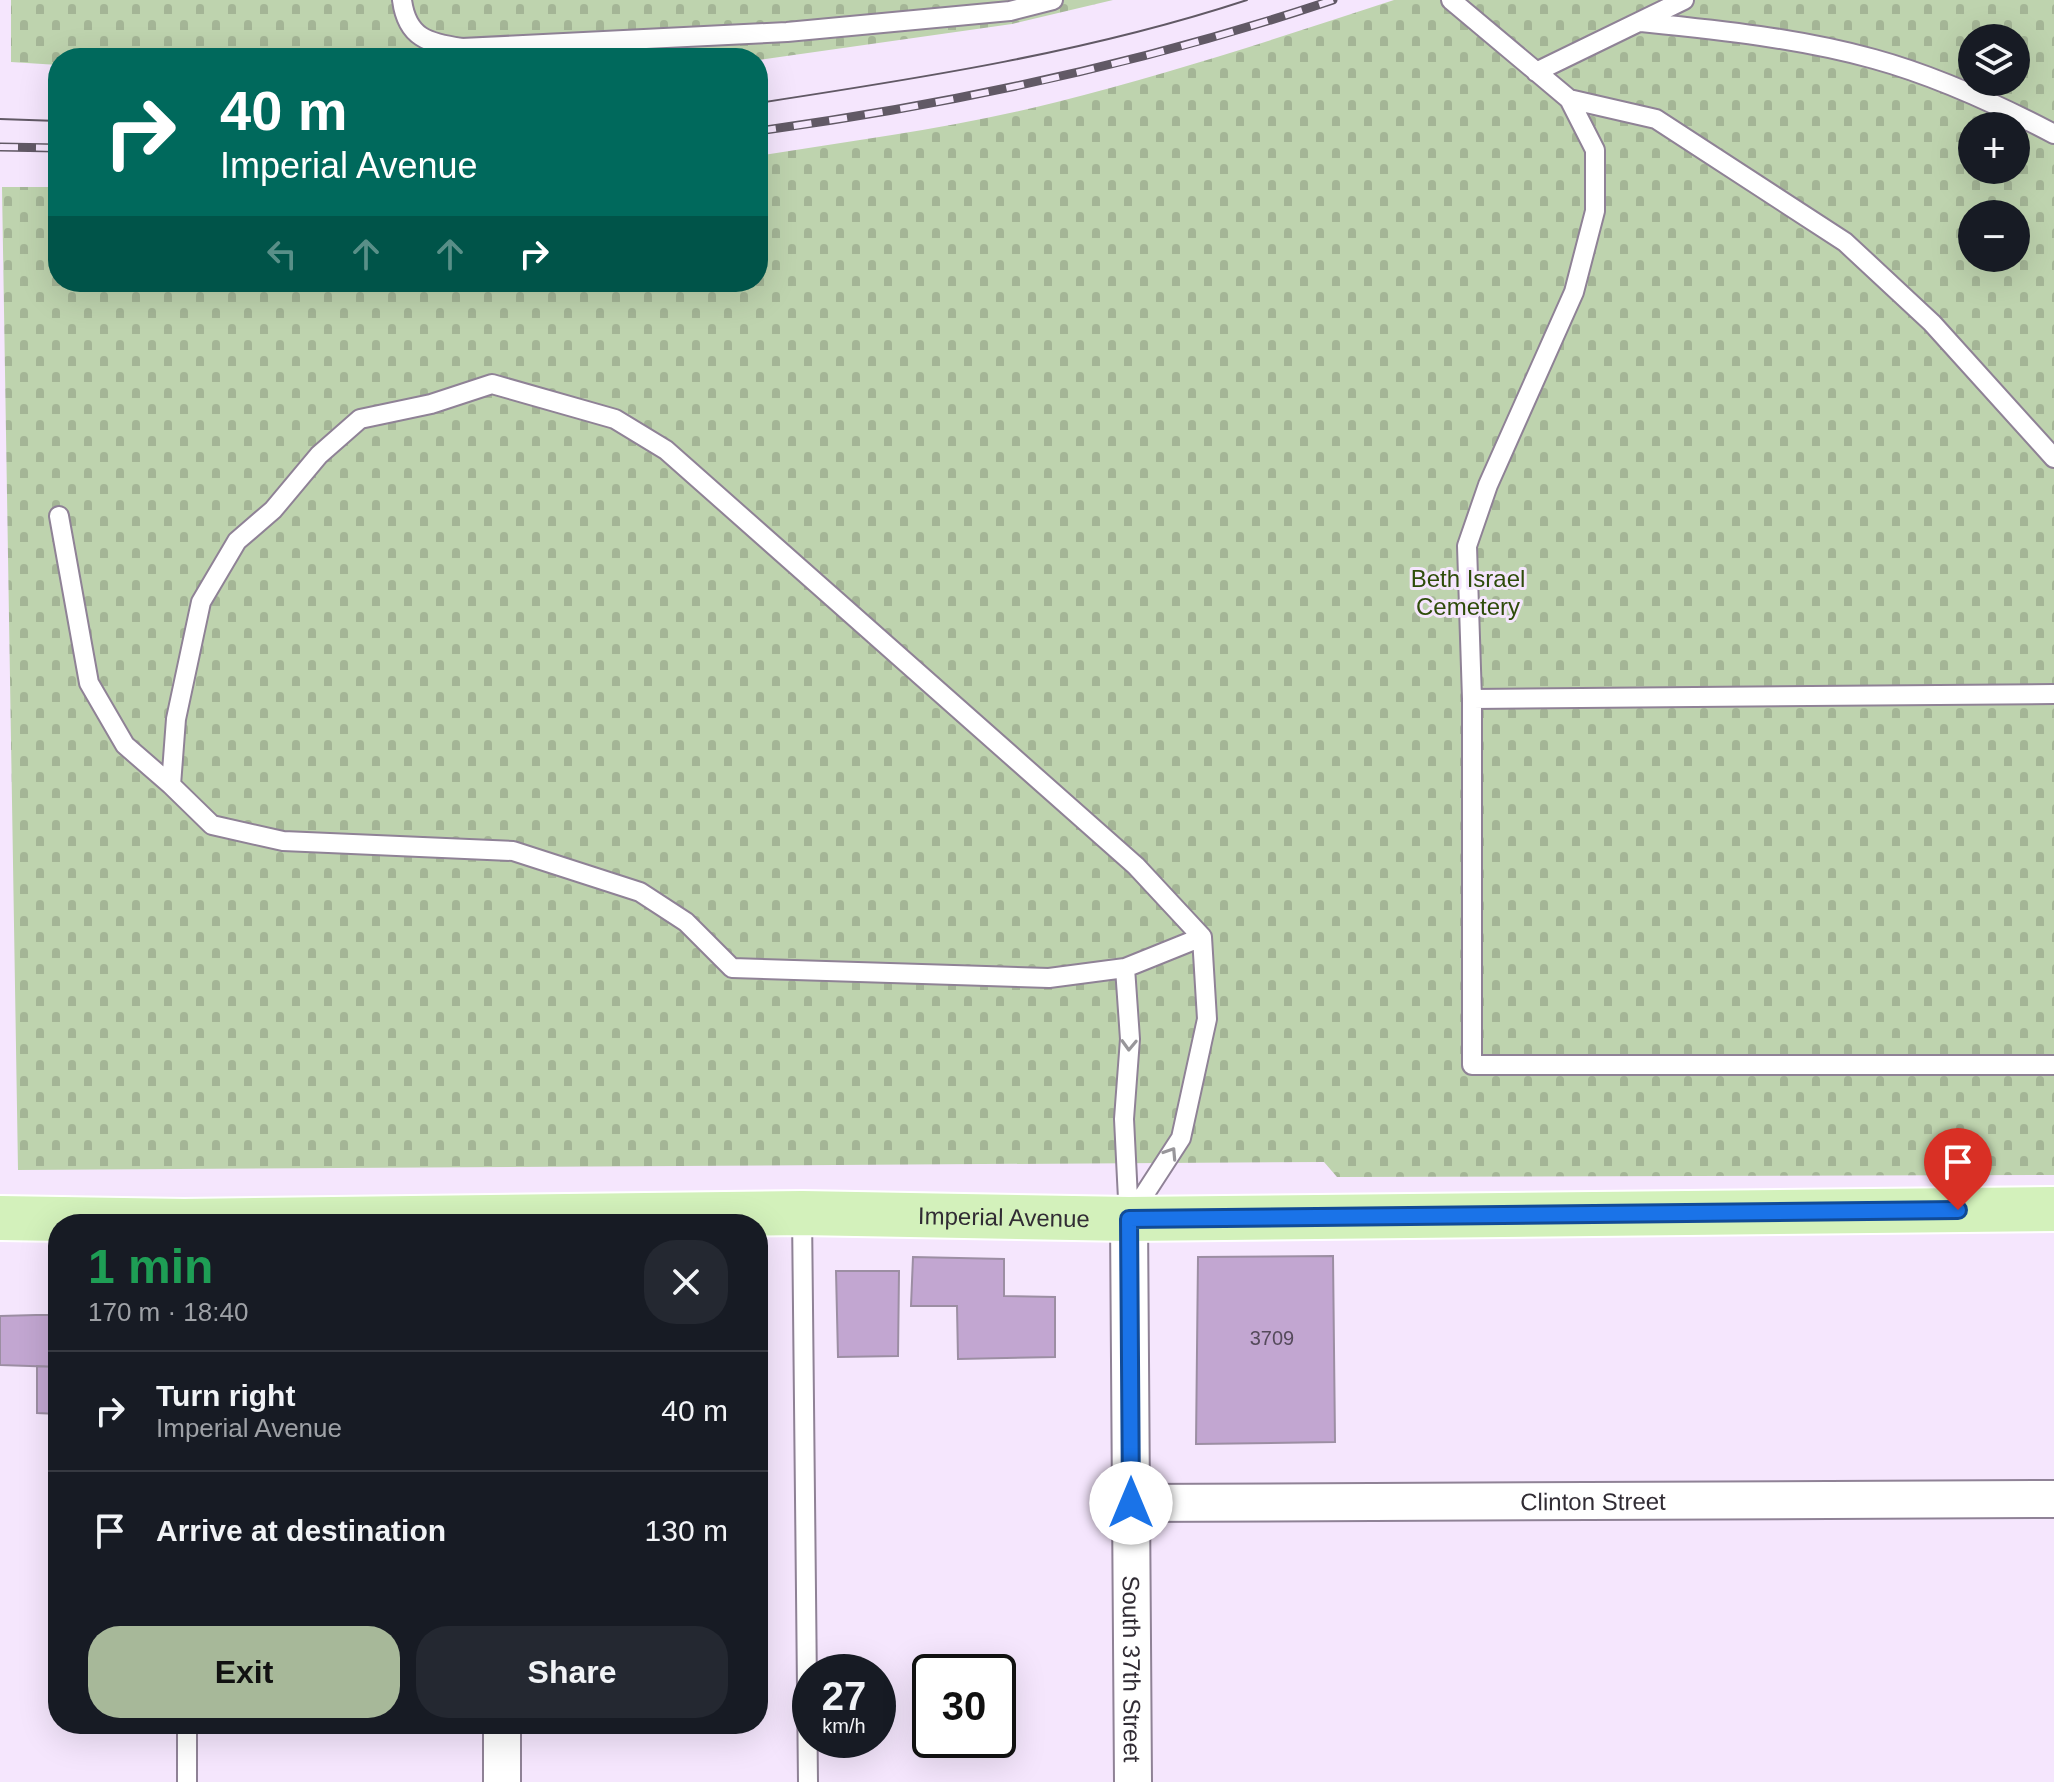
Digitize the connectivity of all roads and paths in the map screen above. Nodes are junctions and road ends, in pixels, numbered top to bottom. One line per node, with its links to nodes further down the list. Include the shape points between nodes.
1 (402, 0): 2 (lane, via 405,20 430,43 462,48 787,32 1010,11)
2 (1053, 0)
3 (1451, 0): 6 (lane)
4 (1684, 0): 5 (lane)
5 (1640, 22): 6 (lane); 8 (lane, via 1748,34 1875,59 1998,105)
6 (1536, 72): 7 (lane)
7 (1569, 99): 9 (lane, via 1656,119 1845,242 1932,323); 12 (lane, via 1595,150 1595,211 1574,292 1488,485 1467,546)
8 (2054, 134)
9 (2054, 458)
10 (59, 516): 13 (lane, via 89,683 125,745)
11 (2054, 694): 12 (lane)
12 (1472, 699): 16 (lane, via 1472,1065)
13 (171, 785): 14 (lane, via 176,719 201,602 237,541 360,419 492,384 615,419 666,450 1136,866); 15 (lane, via 212,825 283,841 513,851 640,892 686,922 732,968 1049,978)
14 (1202, 937): 15 (lane); 22 (lane, one-way to 14, via 1181,1138 1207,1019)
15 (1125, 968): 22 (lane, one-way to 22)
16 (2054, 1065)
17 (2054, 1209): 22 (main road, Imperial Avenue)
18 (802, 1213): 19 (main road, Imperial Avenue); 22 (main road, Imperial Avenue); 29 (lane)
19 (765, 1214)
20 (0, 1218): 21 (main road, Imperial Avenue)
21 (48, 1219)
22 (1129, 1219): 24 (street, South 37th Street)
23 (2054, 1499): 24 (street, Clinton Street)
24 (1131, 1503): 30 (street, South 37th Street)
25 (187, 1734): 27 (lane)
26 (502, 1734): 28 (street)
27 (187, 1782)
28 (502, 1782)
29 (808, 1782)
30 (1133, 1782)

